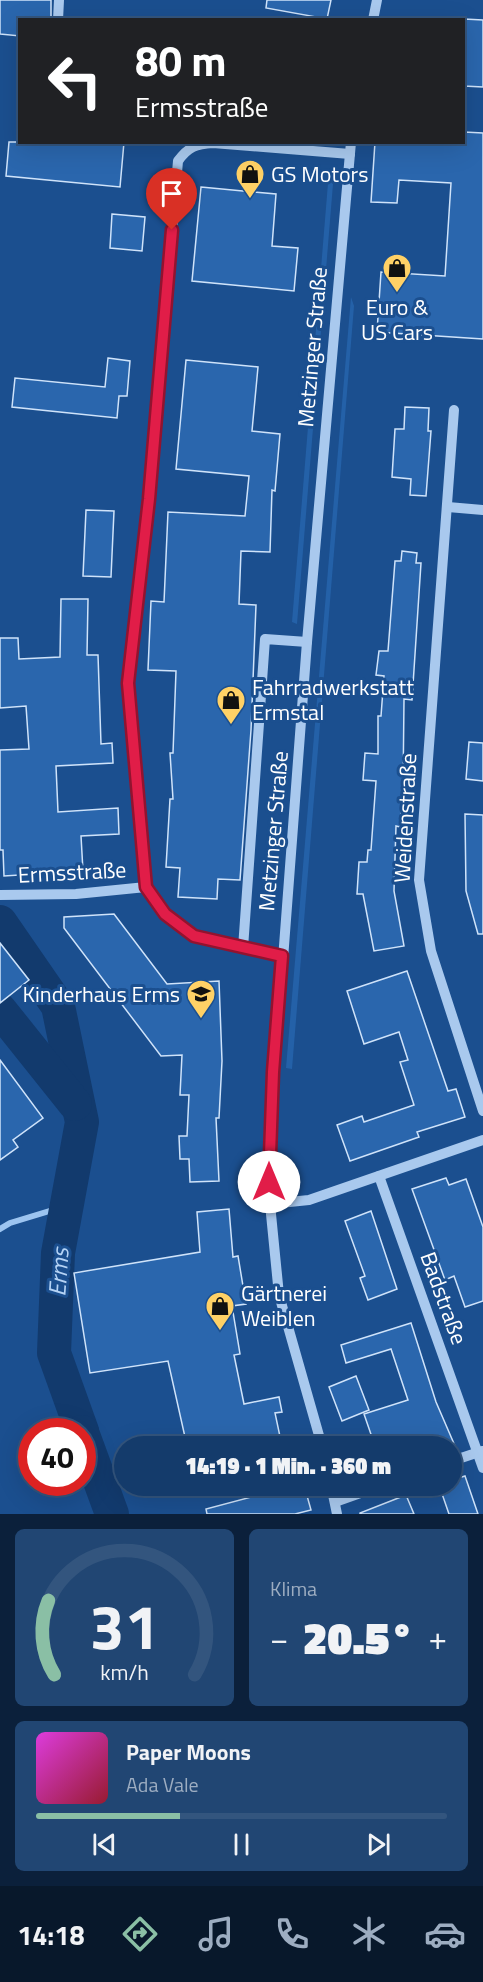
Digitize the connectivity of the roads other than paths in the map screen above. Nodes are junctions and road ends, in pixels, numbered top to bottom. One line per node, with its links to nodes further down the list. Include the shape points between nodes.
1 (59, 0): 3 (street)
2 (376, 0): 4 (street)
3 (58, 18)
4 (373, 18)
5 (196, 144): 12 (street, Ermsstraße, via 178,161 149,499 128,683)
6 (240, 144): 7 (street, Ermsstraße)
7 (350, 148): 11 (street, Metzinger Straße)
8 (454, 410): 9 (street, Weidenstraße)
9 (448, 507): 10 (street); 16 (street, Weidenstraße, via 418,880 431,951)
10 (483, 510)
11 (307, 642): 14 (street, via 265,639); 15 (street, Metzinger Straße)
12 (146, 887): 13 (street, Ermsstraße, via 76,894); 14 (street, Ermsstraße, via 165,914 194,936)
13 (3, 895)
14 (243, 948): 15 (street, Ermsstraße)
15 (282, 956): 19 (street, Metzinger Straße, via 273,1072)
16 (483, 1111)
17 (483, 1140): 18 (street)
18 (379, 1176): 19 (street, via 309,1200); 21 (street, Badstraße)
19 (270, 1204): 20 (street, Metzinger Straße, via 279,1295)
20 (319, 1436)
21 (480, 1451): 22 (street); 23 (street, Badstraße)
22 (462, 1457)
23 (483, 1468)
24 (334, 1496): 26 (street)
25 (352, 1496): 26 (street)
26 (335, 1502): 27 (street)
27 (337, 1514)

